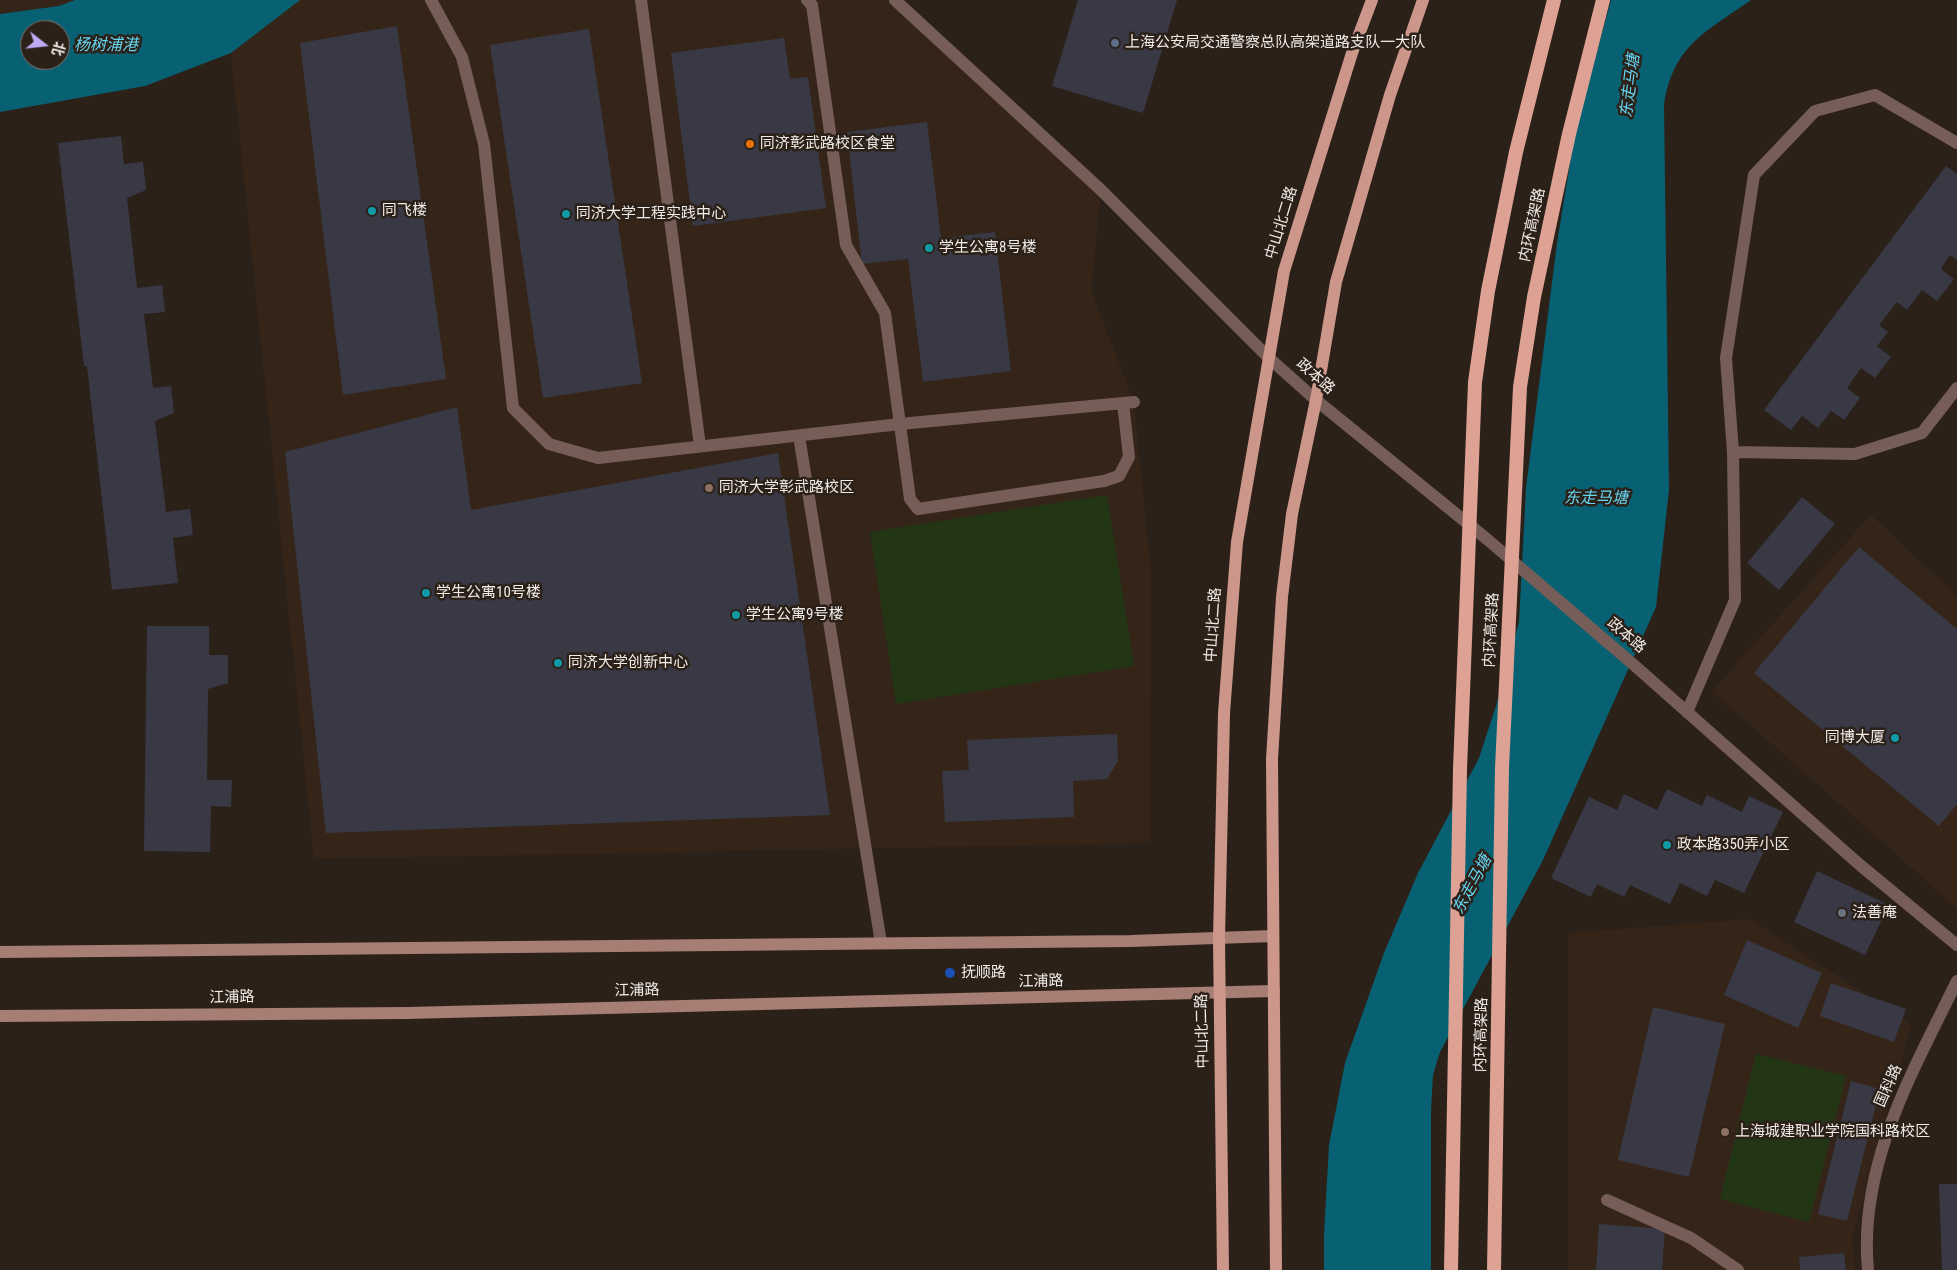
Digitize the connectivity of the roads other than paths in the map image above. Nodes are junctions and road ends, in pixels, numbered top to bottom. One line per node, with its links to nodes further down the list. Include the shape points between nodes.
1 (431, 0): 2 (street); 16 (street, via 462,57 484,144 513,408 549,444 598,458)
2 (436, 0)
3 (641, 0): 16 (street)
4 (807, 0): 14 (street, via 812,5 846,245 885,313)
5 (895, 0): 11 (street, 政本路, via 1101,190)
6 (1372, 0): 11 (main road, 中山北二路, via 1284,271)
7 (1423, 0): 13 (main road, via 1390,95 1336,282)
8 (1554, 0): 31 (highway, 内环高架路, via 1516,152 1488,291 1475,382 1460,759)
9 (1603, 0): 32 (highway, 内环高架路, via 1569,134 1534,298 1520,387 1502,768)
10 (1957, 143): 17 (street, via 1875,95 1815,111 1754,175 1726,358)
11 (1269, 358): 13 (street, 政本路); 20 (main road, 中山北二路, via 1237,542 1224,713)
12 (1957, 388): 17 (street, via 1922,432 1855,454)
13 (1316, 400): 18 (street, 政本路, via 1488,540); 19 (main road, via 1292,514 1282,597 1272,758)
14 (900, 424): 14 (street, via 1128,402 1129,457 1119,476 1104,482 918,509 910,499); 15 (street)
15 (799, 436): 16 (street); 21 (street)
16 (700, 446)
17 (1733, 452): 18 (street, via 1735,600)
18 (1688, 712): 22 (street, 政本路, via 1860,865)
19 (1273, 936): 20 (main road); 25 (main road)
20 (1218, 938): 23 (main road); 26 (main road, 中山北二路)
21 (881, 943)
22 (1957, 945)
23 (0, 952)
24 (1957, 981): 34 (street, 国科路, via 1890,1124 1876,1171 1868,1222)
25 (1274, 991): 26 (main road, 江浦路); 30 (main road)
26 (1219, 994): 27 (main road, 江浦路, via 408,1013); 29 (main road, 中山北二路)
27 (0, 1016)
28 (1607, 1200): 33 (street, via 1691,1238)
29 (1223, 1270)
30 (1276, 1270)
31 (1451, 1270)
32 (1494, 1270)
33 (1738, 1270)
34 (1868, 1270)

